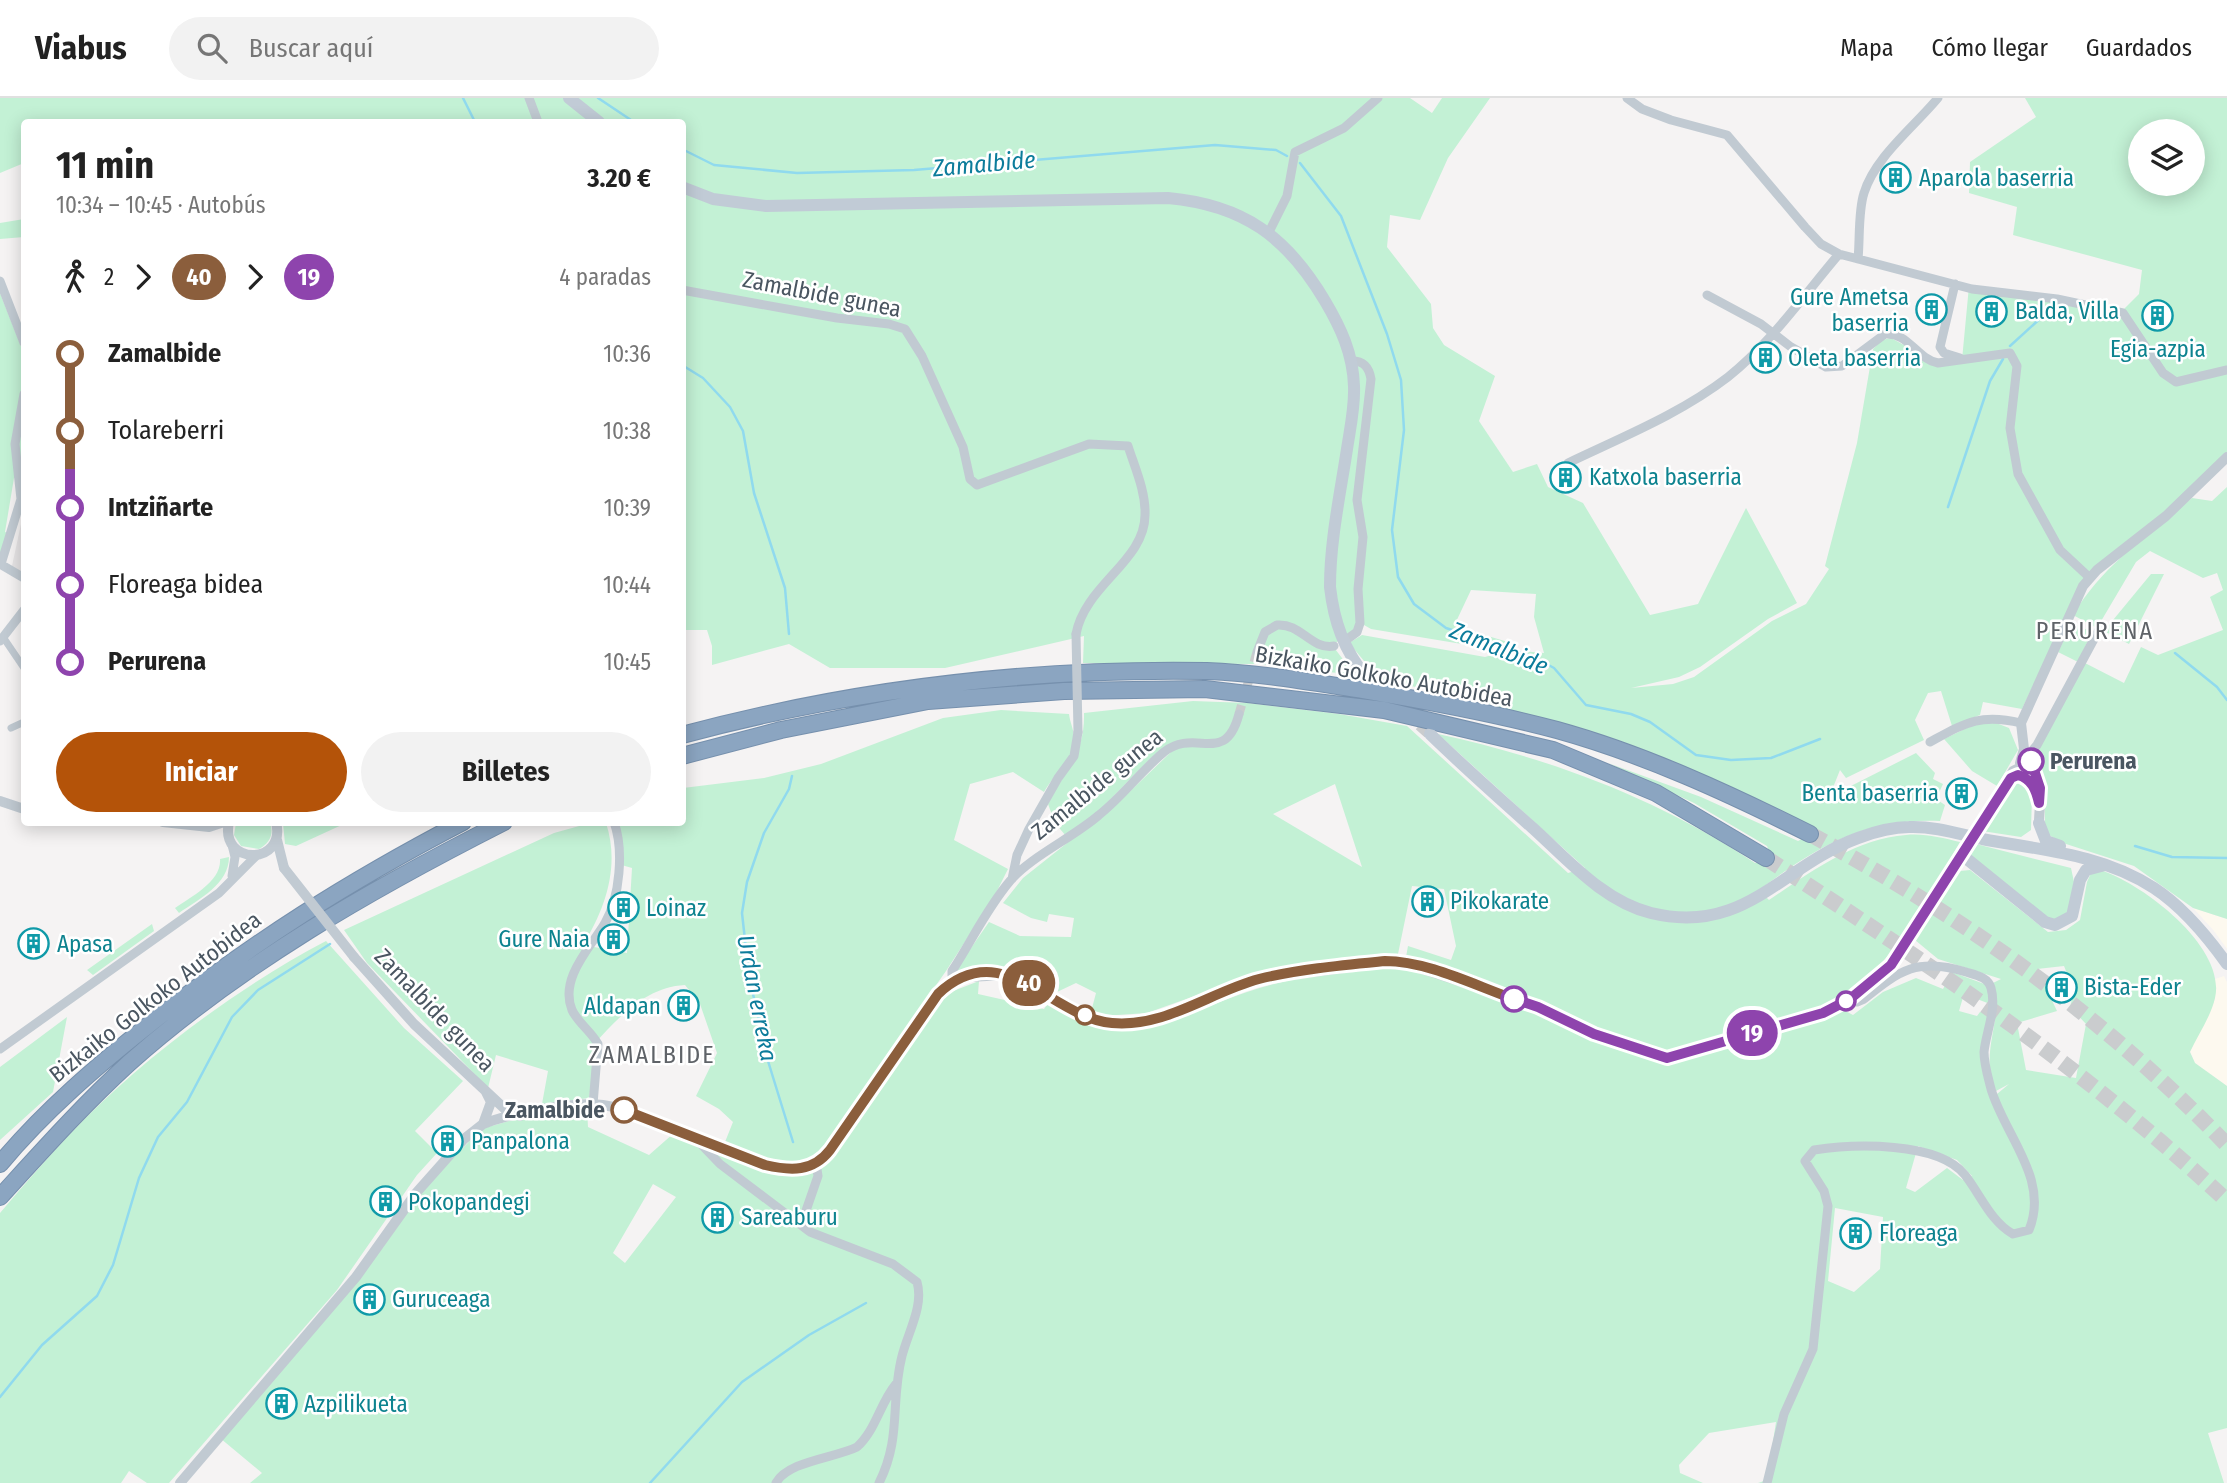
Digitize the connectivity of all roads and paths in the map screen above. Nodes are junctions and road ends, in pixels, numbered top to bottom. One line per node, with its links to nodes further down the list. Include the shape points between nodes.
1 (529, 98): 6 (street)
2 (569, 98): 7 (main road)
3 (1378, 98): 9 (street, via 1344,128 1295,152 1287,196)
4 (1627, 98): 10 (street, via 1671,120 1727,135 1805,227)
5 (1938, 98): 11 (street, via 1867,185)
6 (537, 119)
7 (595, 119)
8 (686, 189): 9 (main road, via 713,199 766,206 1177,199 1222,208)
9 (1269, 232): 19 (main road, via 1317,288)
10 (1839, 254): 11 (street); 16 (street)
11 (1858, 259): 13 (street)
12 (0, 281): 17 (street)
13 (1955, 284): 18 (street, via 1940,347 1944,353); 20 (street, via 2123,313 2163,373 2176,382)
14 (686, 290): 67 (street, Zamalbide gunea, bridge, via 905,329 932,375 963,447 970,479 978,485 1089,444 1128,446 1144,506 1144,525 1135,547 1088,602 1076,634 1078,732 1074,756 1029,829)
15 (1707, 295): 16 (street)
16 (1772, 334): 18 (street, via 1826,367 1842,366 1885,334 1899,336 1929,361); 24 (street, via 1702,395)
17 (21, 335)
18 (1964, 359): 30 (street, via 2004,353 2014,358 2017,386 2011,428 2018,474 2060,550)
19 (1352, 361): 34 (street, via 1365,364 1371,379 1357,500 1363,537 1360,623 1357,632); 38 (main road, via 1354,400 1330,587 1344,645)
20 (2227, 370)
21 (21, 411): 27 (street, via 15,444)
22 (2227, 451): 25 (street)
23 (2227, 457): 25 (street)
24 (1568, 463)
25 (2214, 470): 30 (street)
26 (21, 499): 28 (street)
27 (21, 499)
28 (1, 564): 29 (street)
29 (21, 576)
30 (2090, 578): 41 (street)
31 (21, 614): 33 (street)
32 (2101, 626): 47 (street)
33 (2, 639): 37 (street)
34 (1346, 639)
35 (1334, 646): 36 (street, via 1315,643 1296,628 1278,625 1265,632)
36 (1257, 652)
37 (21, 663)
38 (1366, 677)
39 (1239, 714): 67 (street, Zamalbide gunea, via 1227,740 1215,745 1190,742 1174,746 1100,815)
40 (21, 723): 42 (street)
41 (2021, 723): 45 (street, via 1987,718); 47 (street)
42 (10, 728)
43 (1430, 734): 60 (main road, via 1581,873 1624,902 1653,913 1694,917 1734,910 1841,846 1896,828 1925,828)
44 (686, 735): 57 (highway, Bizkaiko Golkoko Autobidea, via 775,712 928,685 1062,674 1209,671 1388,694 1559,731 1662,768)
45 (1930, 742)
46 (686, 755): 64 (highway, Bizkaiko Golkoko Autobidea, via 780,730 928,701 1064,691 1205,689 1384,710 1553,750 1656,793)
47 (2021, 769): 50 (street, via 2036,791); 61 (street, bridge)
48 (0, 801): 49 (street)
49 (21, 808)
50 (2039, 823): 60 (main road, via 2033,836); 63 (main road, via 2046,841)
51 (204, 826): 59 (street)
52 (228, 826): 59 (street)
53 (276, 826): 58 (street)
54 (456, 826): 80 (highway, Bizkaiko Golkoko Autobidea, via 373,870 241,953 120,1047)
55 (497, 826): 81 (highway, Bizkaiko Golkoko Autobidea, via 343,908 204,1001 76,1113)
56 (615, 826): 75 (street, via 618,858 610,910 576,967 570,998 572,1009 598,1044)
57 (1810, 834)
58 (277, 838): 62 (street, via 272,848); 66 (street)
59 (230, 843): 62 (street, via 245,855); 68 (street, via 235,863)
60 (2015, 844): 63 (main road); 69 (main road, via 2070,862)
61 (1962, 855): 69 (main road, via 2050,925 2072,916); 72 (street, via 1891,965)
62 (257, 856): 66 (street); 68 (street)
63 (2082, 857): 65 (main road)
64 (1766, 858)
65 (2108, 864): 69 (main road, via 2090,868); 70 (main road, via 2156,889 2197,926)
66 (284, 868): 74 (street, Zamalbide gunea, bridge, via 414,1024)
67 (1012, 879): 71 (street, Zamalbide gunea, via 952,971)
68 (230, 880): 73 (street, via 219,893)
69 (2080, 880)
70 (2227, 964)
71 (952, 982): 72 (street, via 990,973 1017,978 1096,1020 1129,1023 1175,1012 1258,979 1398,961 1538,1007 1594,1034 1667,1058 1823,1013); 79 (street, Zamalbide gunea, via 928,1006 830,1150)
72 (1850, 999): 87 (street, via 1864,999 1900,972 1920,965 1984,977 1993,1000 1984,1056 1987,1073 2034,1188 2035,1217 2029,1230 2013,1234 1999,1224 1963,1172 1942,1160 1890,1145 1856,1144 1808,1154 1805,1161 1828,1206 1818,1313 1813,1349 1784,1413)
73 (0, 1049)
74 (488, 1097): 76 (street, Zamalbide gunea); 77 (street)
75 (593, 1104): 76 (street); 78 (street, via 628,1111)
76 (514, 1117): 77 (street)
77 (483, 1125): 84 (street, via 464,1139 416,1193 356,1277)
78 (694, 1137): 79 (street, via 782,1169); 82 (street, via 720,1164)
79 (816, 1163): 82 (street, via 818,1176)
80 (0, 1164)
81 (0, 1197)
82 (801, 1225): 83 (street, via 824,1239 892,1264 917,1282 919,1301)
83 (896, 1384): 85 (street, via 857,1447 793,1468); 86 (street, via 894,1447)
84 (180, 1483)
85 (776, 1483)
86 (880, 1483)
87 (1767, 1483)

